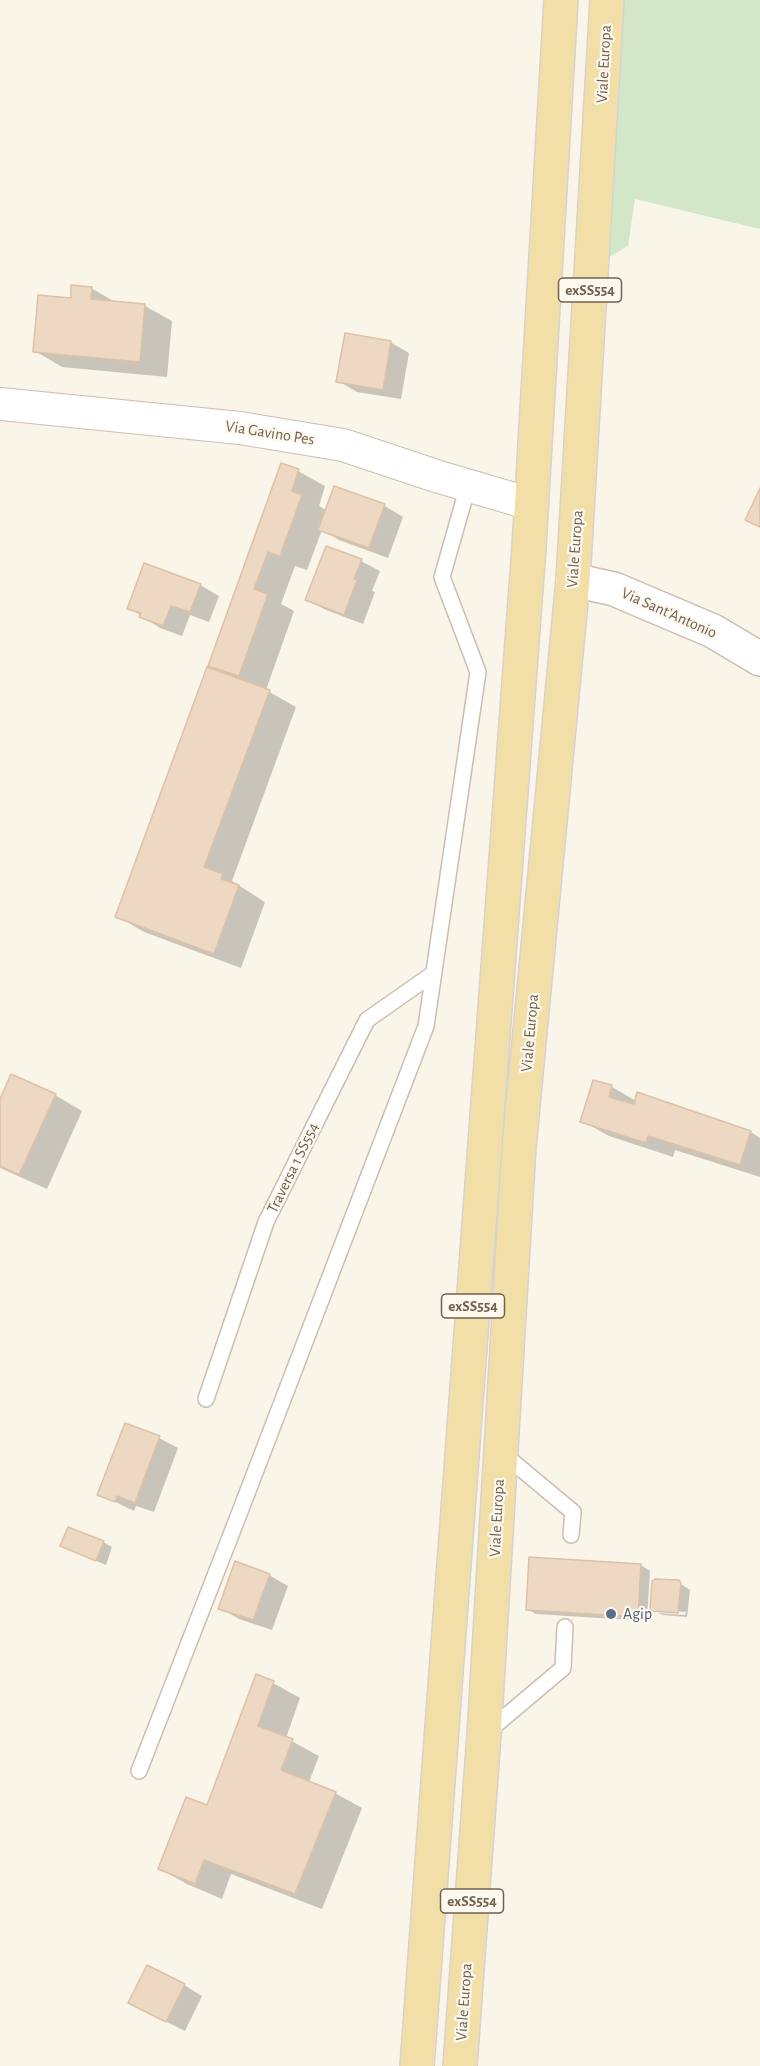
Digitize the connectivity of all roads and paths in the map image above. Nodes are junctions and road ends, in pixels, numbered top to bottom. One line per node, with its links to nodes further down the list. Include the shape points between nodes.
1 (561, 0): 5 (main road, exSS554)
2 (608, 0): 6 (main road, Viale Europa / exSS554)
3 (0, 404): 4 (street, Via Gavino Pes, via 240,428 343,445)
4 (468, 486): 5 (street, Via Gavino Pes); 8 (lane, via 442,577 478,672)
5 (531, 504): 15 (main road, exSS554)
6 (573, 580): 7 (street, Via Sant'Antonio, via 614,589 713,631); 10 (main road, Viale Europa / exSS554, via 519,1147)
7 (760, 659)
8 (434, 973): 9 (lane, Traversa 1 SS554, via 367,1020 266,1222); 14 (lane, via 426,1026)
9 (206, 1400)
10 (501, 1452): 11 (lane, via 573,1512); 13 (main road, Viale Europa / exSS554)
11 (571, 1535)
12 (565, 1627): 13 (lane, via 563,1668)
13 (484, 1735): 16 (main road, Viale Europa / exSS554)
14 (139, 1771)
15 (417, 2066)
16 (460, 2066)

